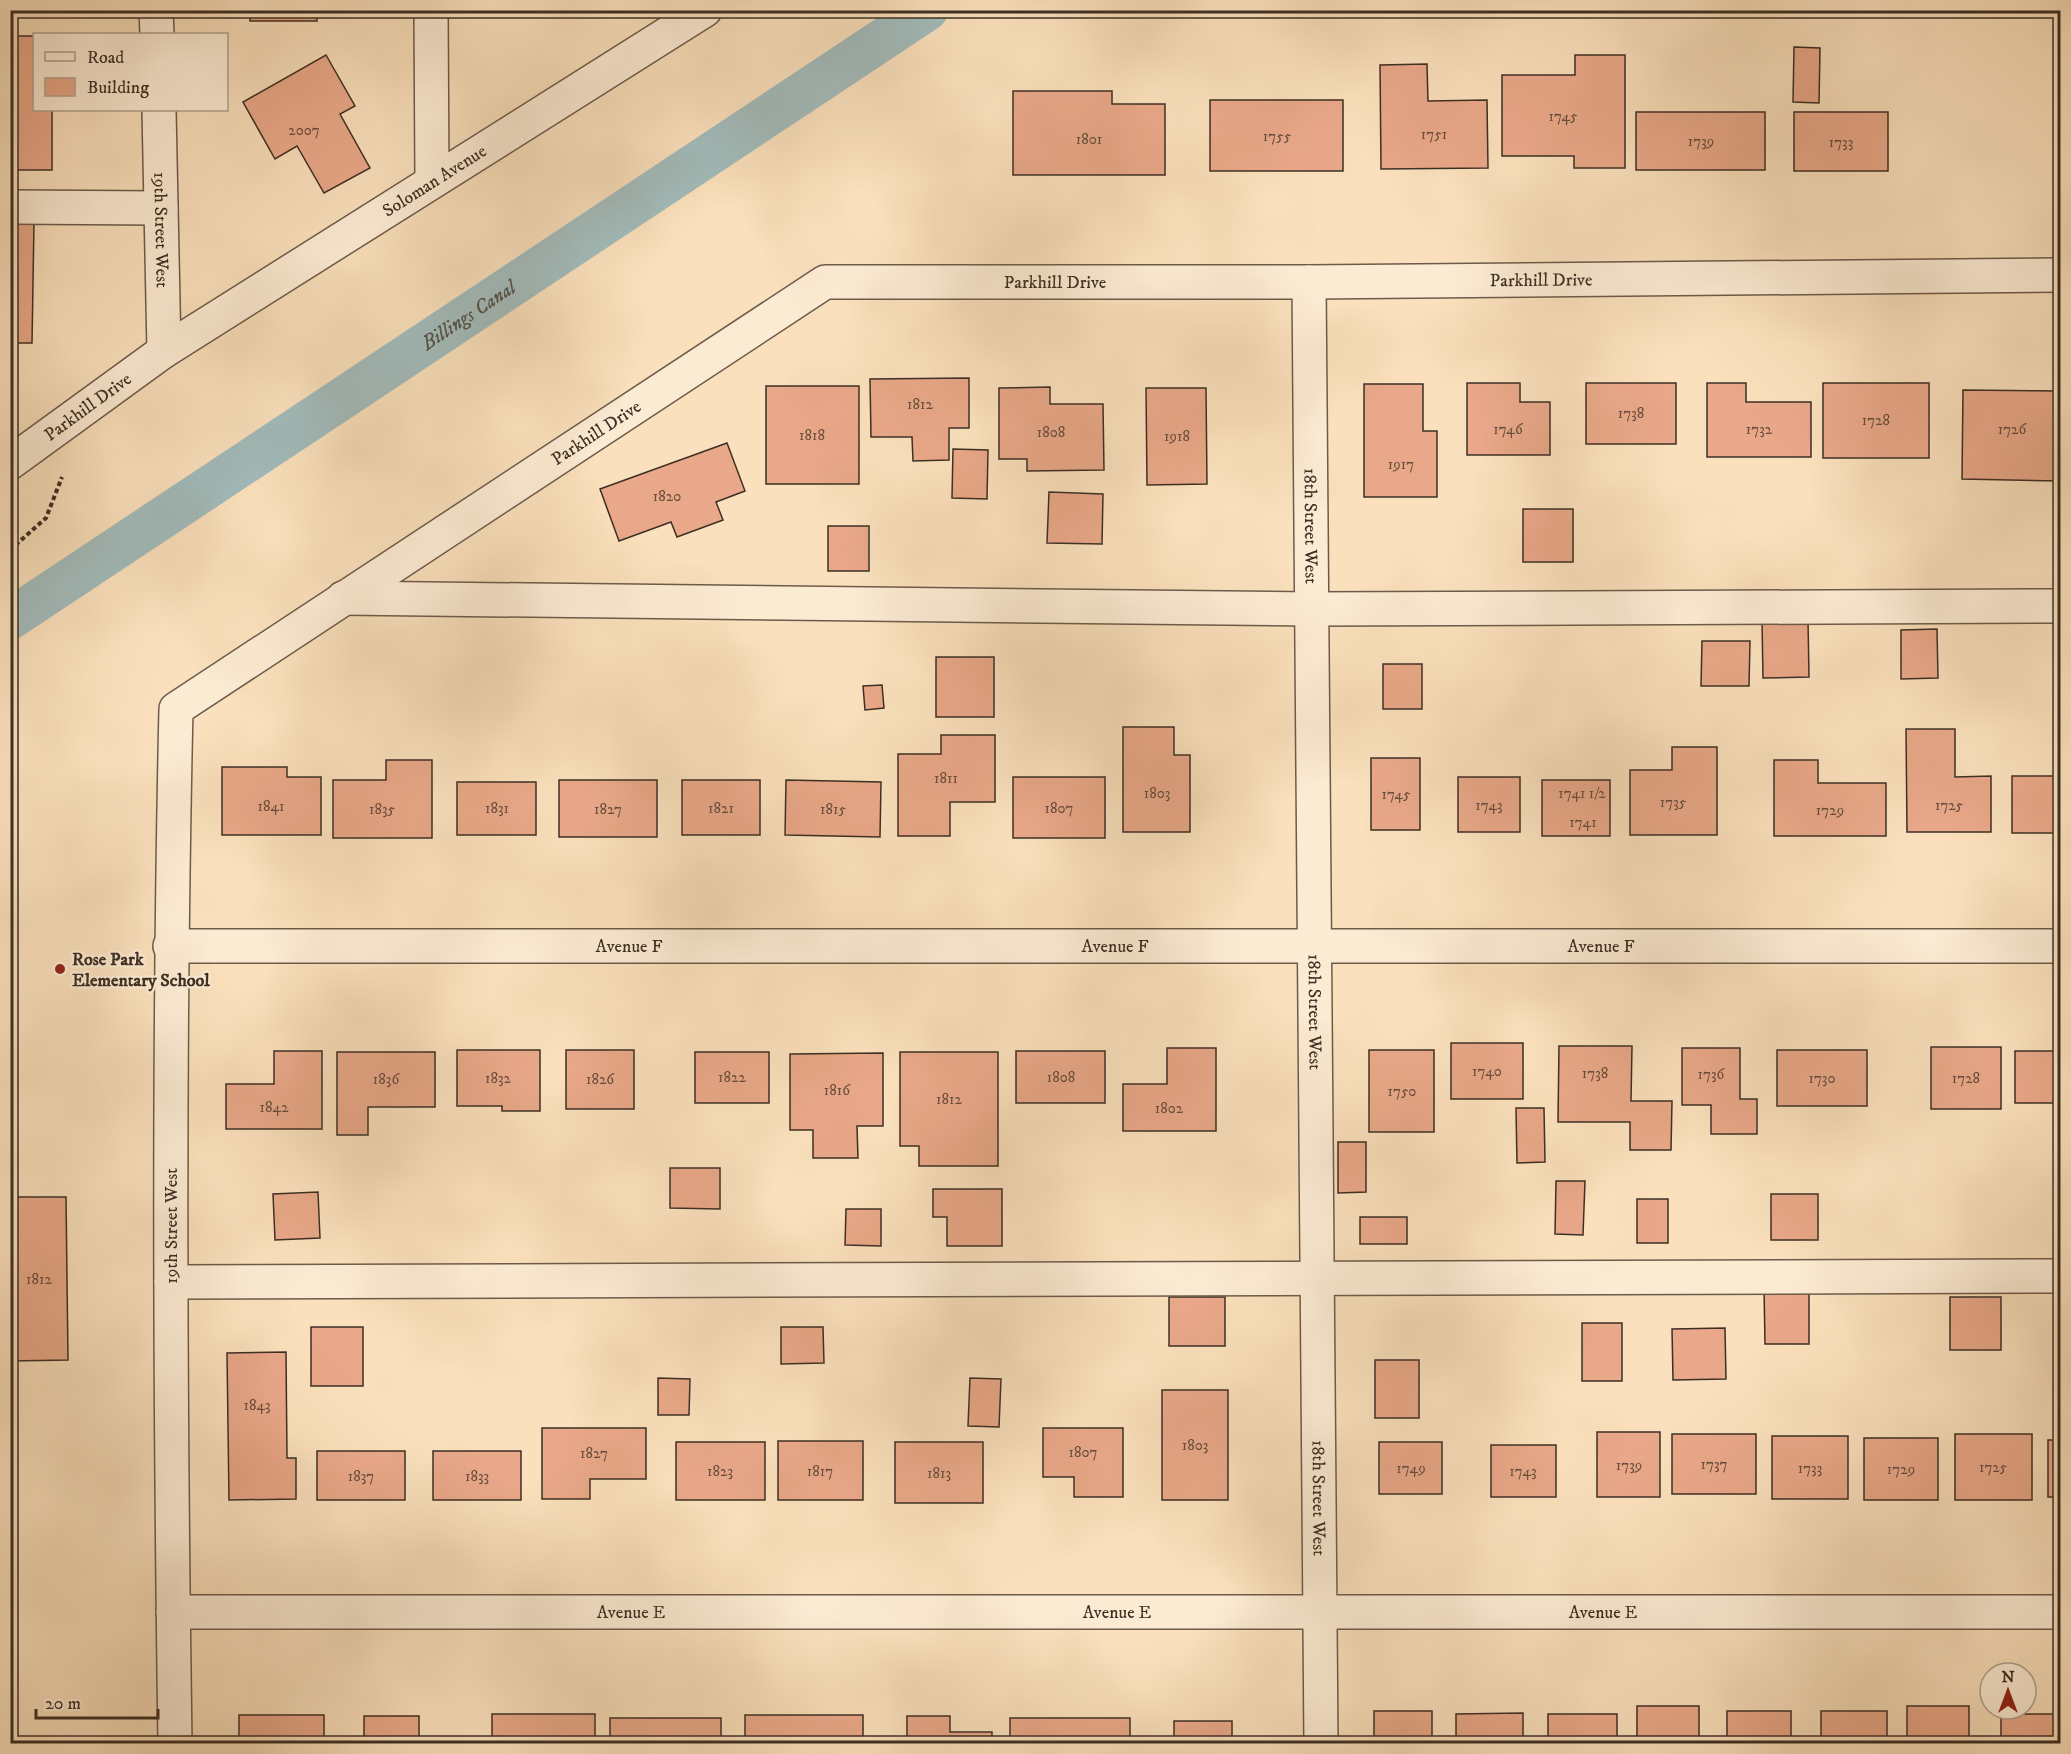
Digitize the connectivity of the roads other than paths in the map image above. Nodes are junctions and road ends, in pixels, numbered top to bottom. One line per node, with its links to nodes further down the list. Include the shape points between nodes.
1 (156, 10): 4 (street)
2 (431, 10): 6 (street)
3 (705, 10): 6 (street, Soloman Avenue)
4 (157, 33)
5 (159, 111): 8 (street, 19th Street West)
6 (432, 181): 11 (street, Soloman Avenue)
7 (10, 207): 8 (street)
8 (161, 208): 11 (street, 19th Street West)
9 (2061, 275): 10 (street, Parkhill Drive)
10 (1310, 282): 13 (street, Parkhill Drive, via 825,282); 15 (street, 18th Street West)
11 (164, 351): 12 (street, Parkhill Drive)
12 (10, 463)
13 (343, 598): 15 (street); 16 (street, Parkhill Drive)
14 (2061, 606): 15 (street)
15 (1312, 609): 18 (street, 18th Street West)
16 (176, 709): 17 (street, 19th Street West)
17 (170, 945): 18 (street, Avenue F); 22 (street, 19th Street West)
18 (1315, 945): 19 (street, Avenue F); 21 (street, 18th Street West)
19 (2061, 946)
20 (2061, 1276): 21 (street)
21 (1317, 1277): 22 (street); 24 (street, 18th Street West)
22 (171, 1282): 23 (street, 19th Street West)
23 (173, 1612): 24 (street, Avenue E); 26 (street, 19th Street West)
24 (1320, 1612): 25 (street, Avenue E); 27 (street, 18th Street West)
25 (2061, 1612)
26 (175, 1743)
27 (1321, 1743)

